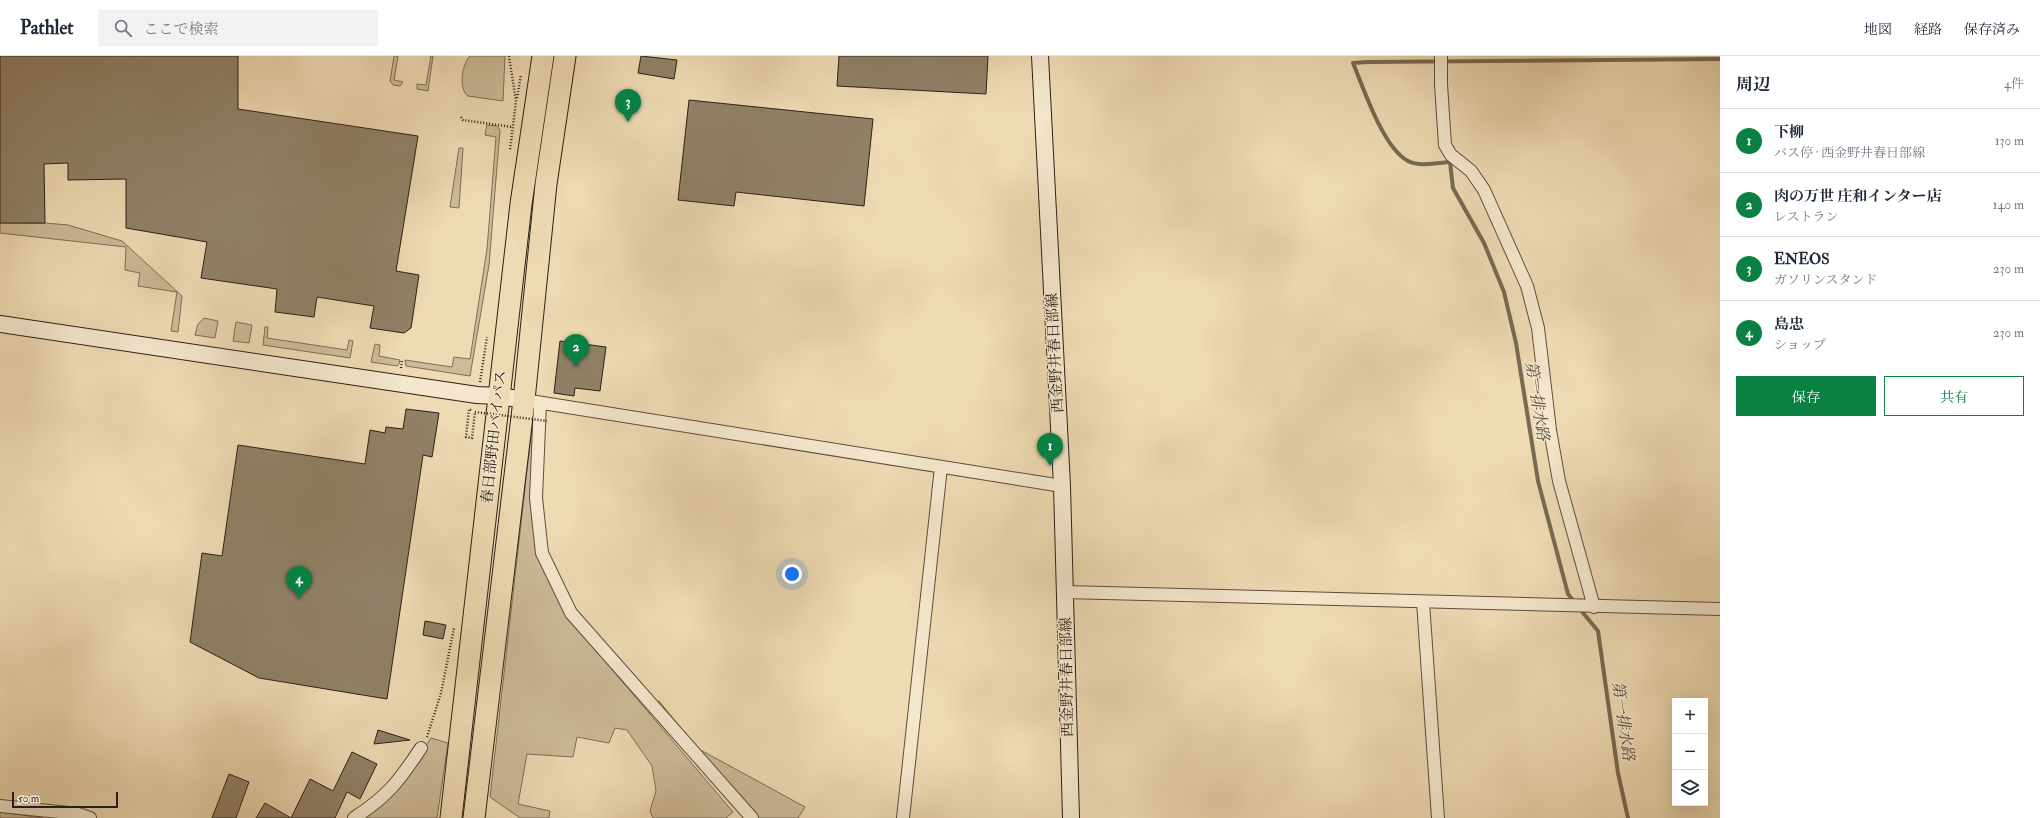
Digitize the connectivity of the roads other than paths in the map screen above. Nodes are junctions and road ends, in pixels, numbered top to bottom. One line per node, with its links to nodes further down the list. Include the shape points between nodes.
1 (543, 56): 6 (highway, 春日部野田バイパス, via 521,204)
2 (565, 56): 7 (highway, 春日部野田バイパス, via 546,184)
3 (1040, 56): 9 (main road, 西金野井春日部線)
4 (1441, 56): 12 (street, via 1445,145 1450,156 1471,171 1484,190 1527,286 1538,328 1559,482)
5 (0, 324): 6 (main road, via 477,395)
6 (499, 396): 7 (main road); 18 (highway, 春日部野田バイパス)
7 (532, 401): 8 (street); 19 (highway, 春日部野田バイパス); 20 (street, via 536,498 542,553 571,613)
8 (940, 467): 9 (street); 21 (street)
9 (1062, 486): 10 (main road, 西金野井春日部線)
10 (1065, 592): 11 (street); 22 (main road, 西金野井春日部線)
11 (1423, 602): 12 (street); 23 (street)
12 (1594, 607): 13 (street)
13 (1720, 609)
14 (421, 748): 17 (street, via 396,785)
15 (0, 806): 16 (street, via 78,814)
16 (90, 818)
17 (354, 818)
18 (451, 818)
19 (474, 818)
20 (752, 818)
21 (903, 818)
22 (1071, 818)
23 (1438, 818)

